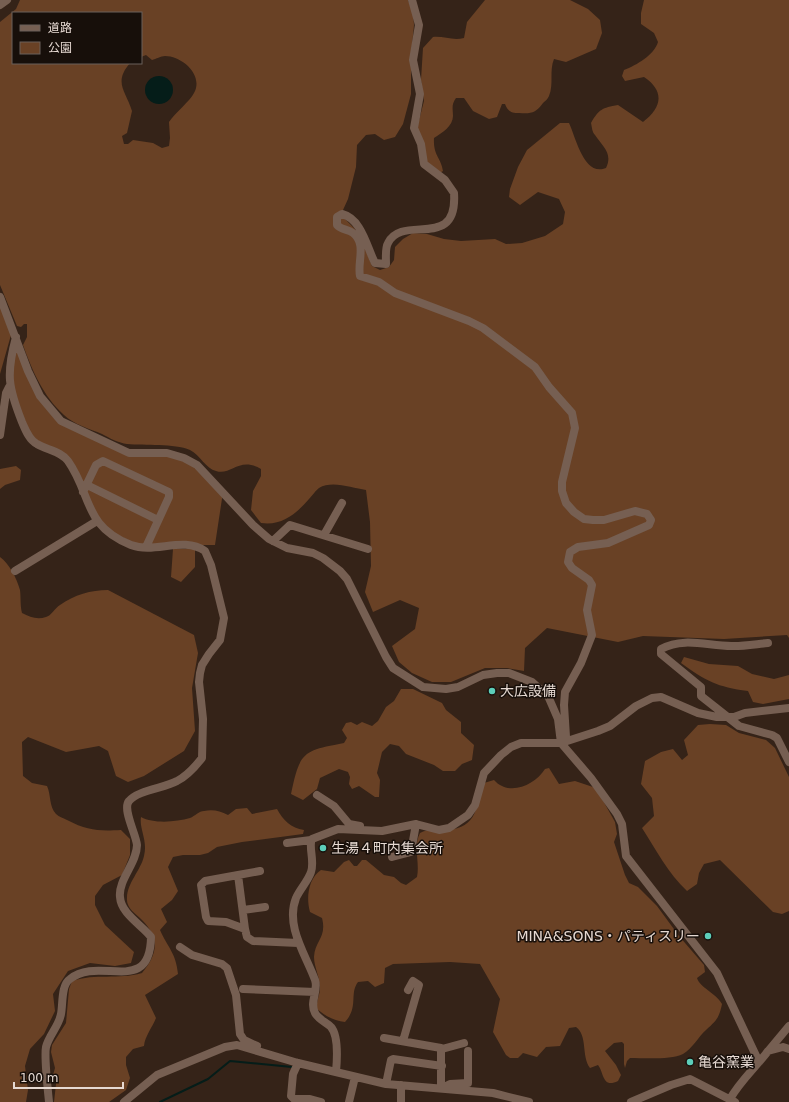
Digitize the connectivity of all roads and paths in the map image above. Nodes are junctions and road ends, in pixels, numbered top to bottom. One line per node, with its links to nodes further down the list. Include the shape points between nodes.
1 (7, 0): 3 (street)
2 (412, 0): 20 (street, via 419,25 413,60 420,94 414,128 421,144 424,164 445,180 454,193 452,214 449,220 432,229 406,230 393,237 388,244 386,264 381,265 375,263 366,239 357,225 344,214 337,217 337,225 353,233 360,245 360,276 379,282 395,293 483,328 535,367 572,413 575,428 562,491 566,503 574,512 584,519 604,520 636,511 647,514 651,520 650,525 608,543 578,547 570,552 568,562 592,585 587,610 592,635 582,663 565,692 566,737)
3 (0, 6)
4 (0, 296): 5 (street)
5 (16, 337): 6 (street, via 10,365); 13 (street, via 40,396 60,421 129,452 167,453 197,465 253,525)
6 (9, 387): 7 (street); 8 (street, via 26,432 35,444 64,456)
7 (0, 434)
8 (85, 488): 10 (street); 10 (street, via 97,463 107,462 169,492); 11 (street)
9 (342, 503): 12 (street)
10 (158, 520): 14 (street)
11 (97, 521): 14 (street, via 132,546); 16 (street)
12 (324, 535): 13 (street, via 290,525); 15 (street)
13 (273, 541): 20 (street, via 287,548 323,558 340,571 393,668 423,687 436,689 458,686 483,675 496,673 509,673 532,682 548,696 558,719)
14 (146, 547): 56 (street, via 194,545 205,551 211,565 224,618 220,640 200,673 202,758 177,782 129,801 126,808 137,845 135,858 120,897 126,912 145,928 151,937 150,954 144,964 133,971 91,971 69,979 65,985 61,1016 46,1047)
15 (368, 549)
16 (15, 571)
17 (768, 643): 19 (street, via 733,646 696,642 661,649 664,657 701,687 701,696)
18 (789, 708): 19 (street)
19 (727, 717): 20 (street, via 698,713 668,699 656,697 640,703 610,726); 21 (street, via 739,726 777,738)
20 (561, 743): 23 (street, via 521,743 511,747 484,773 475,805 468,815 449,828 439,830); 47 (street, via 617,814 622,824 626,856 717,973)
21 (789, 762)
22 (317, 795): 24 (street, via 334,806 349,824)
23 (416, 824): 24 (street); 27 (street, via 412,856)
24 (387, 830): 25 (street, via 370,832 338,829)
25 (311, 840): 26 (street); 33 (street, via 311,872 294,905)
26 (287, 843)
27 (392, 856)
28 (260, 870): 29 (street)
29 (238, 875): 31 (street); 32 (street, via 205,881 201,885 208,920 226,922)
30 (266, 906): 31 (street)
31 (243, 910): 32 (street)
32 (245, 929): 33 (street, via 247,937 253,941)
33 (298, 943): 37 (street, via 315,980)
34 (180, 948): 46 (street, via 227,968 236,995 240,1034 249,1043 267,1050)
35 (243, 989): 37 (street)
36 (408, 990): 40 (street, via 412,982 418,983 416,1001)
37 (315, 992): 50 (street, via 315,1013 331,1027 334,1034 337,1050)
38 (789, 1026): 45 (street)
39 (384, 1038): 40 (street)
40 (403, 1041): 42 (street, via 438,1046)
41 (464, 1043): 42 (street)
42 (442, 1049): 49 (street)
43 (789, 1049): 45 (street, via 776,1048)
44 (468, 1051): 54 (street, via 468,1082)
45 (768, 1051): 47 (street)
46 (268, 1054): 48 (street); 57 (street, via 237,1045 225,1047 157,1075)
47 (759, 1062): 55 (street, via 737,1086)
48 (298, 1063): 50 (street); 58 (street, via 293,1074 291,1096 294,1099)
49 (442, 1066): 52 (street, via 392,1059); 54 (street)
50 (336, 1072): 51 (street)
51 (355, 1077): 52 (street); 59 (street)
52 (386, 1084): 53 (street)
53 (401, 1085): 54 (street); 60 (street)
54 (441, 1088): 61 (street, via 493,1093)
55 (733, 1101): 62 (street, via 690,1079)
56 (49, 1102)
57 (124, 1102)
58 (322, 1102)
59 (348, 1102)
60 (401, 1102)
61 (530, 1102)
62 (631, 1102)

